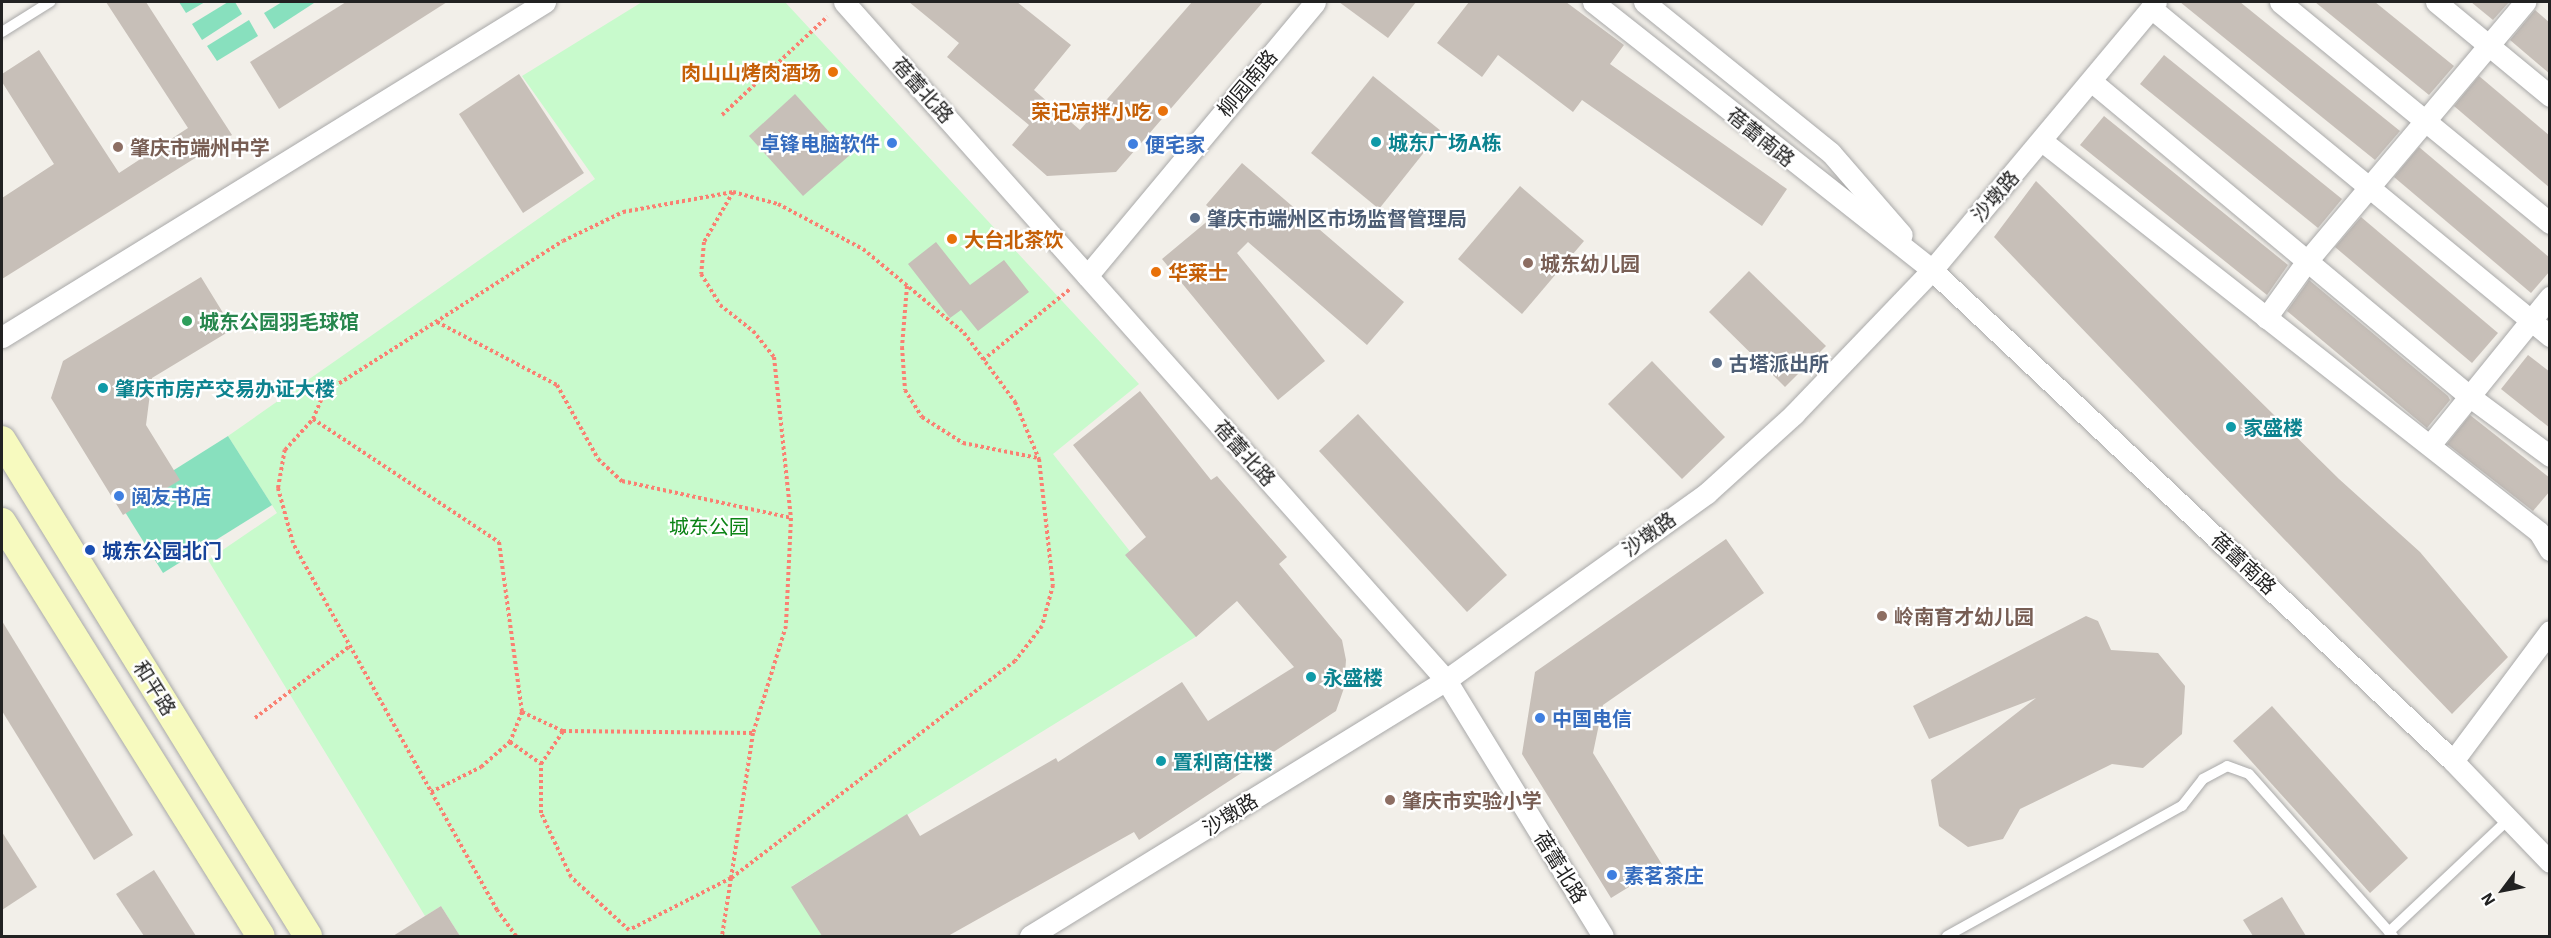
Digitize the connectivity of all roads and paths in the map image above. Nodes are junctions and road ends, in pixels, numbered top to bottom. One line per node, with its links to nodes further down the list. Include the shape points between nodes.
1 (50, 2): 11 (lane)
2 (545, 2): 30 (street)
3 (1315, 2): 23 (street, 柳园南路)
4 (1593, 2): 22 (street, 蓓蕾南路)
5 (1644, 2): 22 (street, 蓓蕾南路, via 1831,153)
6 (2280, 2): 16 (street)
7 (2436, 2): 12 (street)
8 (2525, 2): 12 (street)
9 (840, 5): 15 (path); 23 (street, 蓓蕾北路)
10 (2154, 5): 13 (street, 沙墩路); 18 (street)
11 (2, 32)
12 (2488, 45): 14 (street); 16 (street)
13 (2091, 81): 17 (street, 沙墩路); 21 (street)
14 (2550, 96)
15 (722, 115)
16 (2425, 120): 18 (street); 20 (street)
17 (2042, 141): 22 (street, 沙墩路); 26 (street)
18 (2368, 187): 21 (street); 27 (street)
19 (733, 192): 24 (path, via 778,204 854,244); 28 (path, via 623,213 563,241); 38 (path, via 704,242 701,274 720,305 753,331 774,357)
20 (2550, 223)
21 (2307, 261): 26 (street); 32 (street)
22 (1932, 270): 43 (street, 沙墩路, via 1794,414 1707,493); 49 (street, 蓓蕾南路)
23 (1087, 276): 31 (path); 43 (street, 蓓蕾北路)
24 (908, 285): 31 (path, via 964,333); 37 (path, via 902,347 905,390 922,417 963,443)
25 (2550, 297): 27 (street)
26 (2266, 318): 35 (street)
27 (2531, 320): 29 (street); 32 (street)
28 (437, 321): 33 (path, via 324,393); 38 (path, via 557,385 598,459 622,481)
29 (2550, 336)
30 (2, 337)
31 (984, 360): 37 (path, via 1016,402)
32 (2469, 396): 35 (street); 36 (street)
33 (313, 419): 42 (path, via 285,450 278,488 293,543); 44 (path, via 500,542)
34 (2, 440): 57 (main road, 和平路)
35 (2430, 446): 40 (street)
36 (2550, 456)
37 (1039, 459): 54 (path, via 1053,585 1042,626 1015,661)
38 (791, 519): 47 (path, via 786,626)
39 (2, 522): 56 (main road)
40 (2546, 534)
41 (2550, 631): 49 (street)
42 (350, 645): 45 (path); 51 (path)
43 (1446, 680): 60 (street, 沙墩路); 61 (street, 蓓蕾北路)
44 (522, 712): 46 (path); 48 (path)
45 (255, 718)
46 (563, 731): 47 (path); 50 (path)
47 (753, 733): 54 (path)
48 (510, 742): 50 (path); 51 (path, via 480,767)
49 (2453, 760): 52 (street, 蓓蕾南路)
50 (541, 764): 54 (path, via 541,813 571,877 628,930)
51 (431, 792): 58 (path, via 496,910)
52 (2510, 818): 53 (street, 蓓蕾南路); 55 (lane)
53 (2550, 862)
54 (731, 878): 59 (path)
55 (2391, 934): 62 (lane, via 2249,774 2227,766 2203,779 2182,806)
56 (261, 936)
57 (308, 936)
58 (516, 936)
59 (722, 936)
60 (1030, 936)
61 (1604, 936)
62 (1947, 936)

